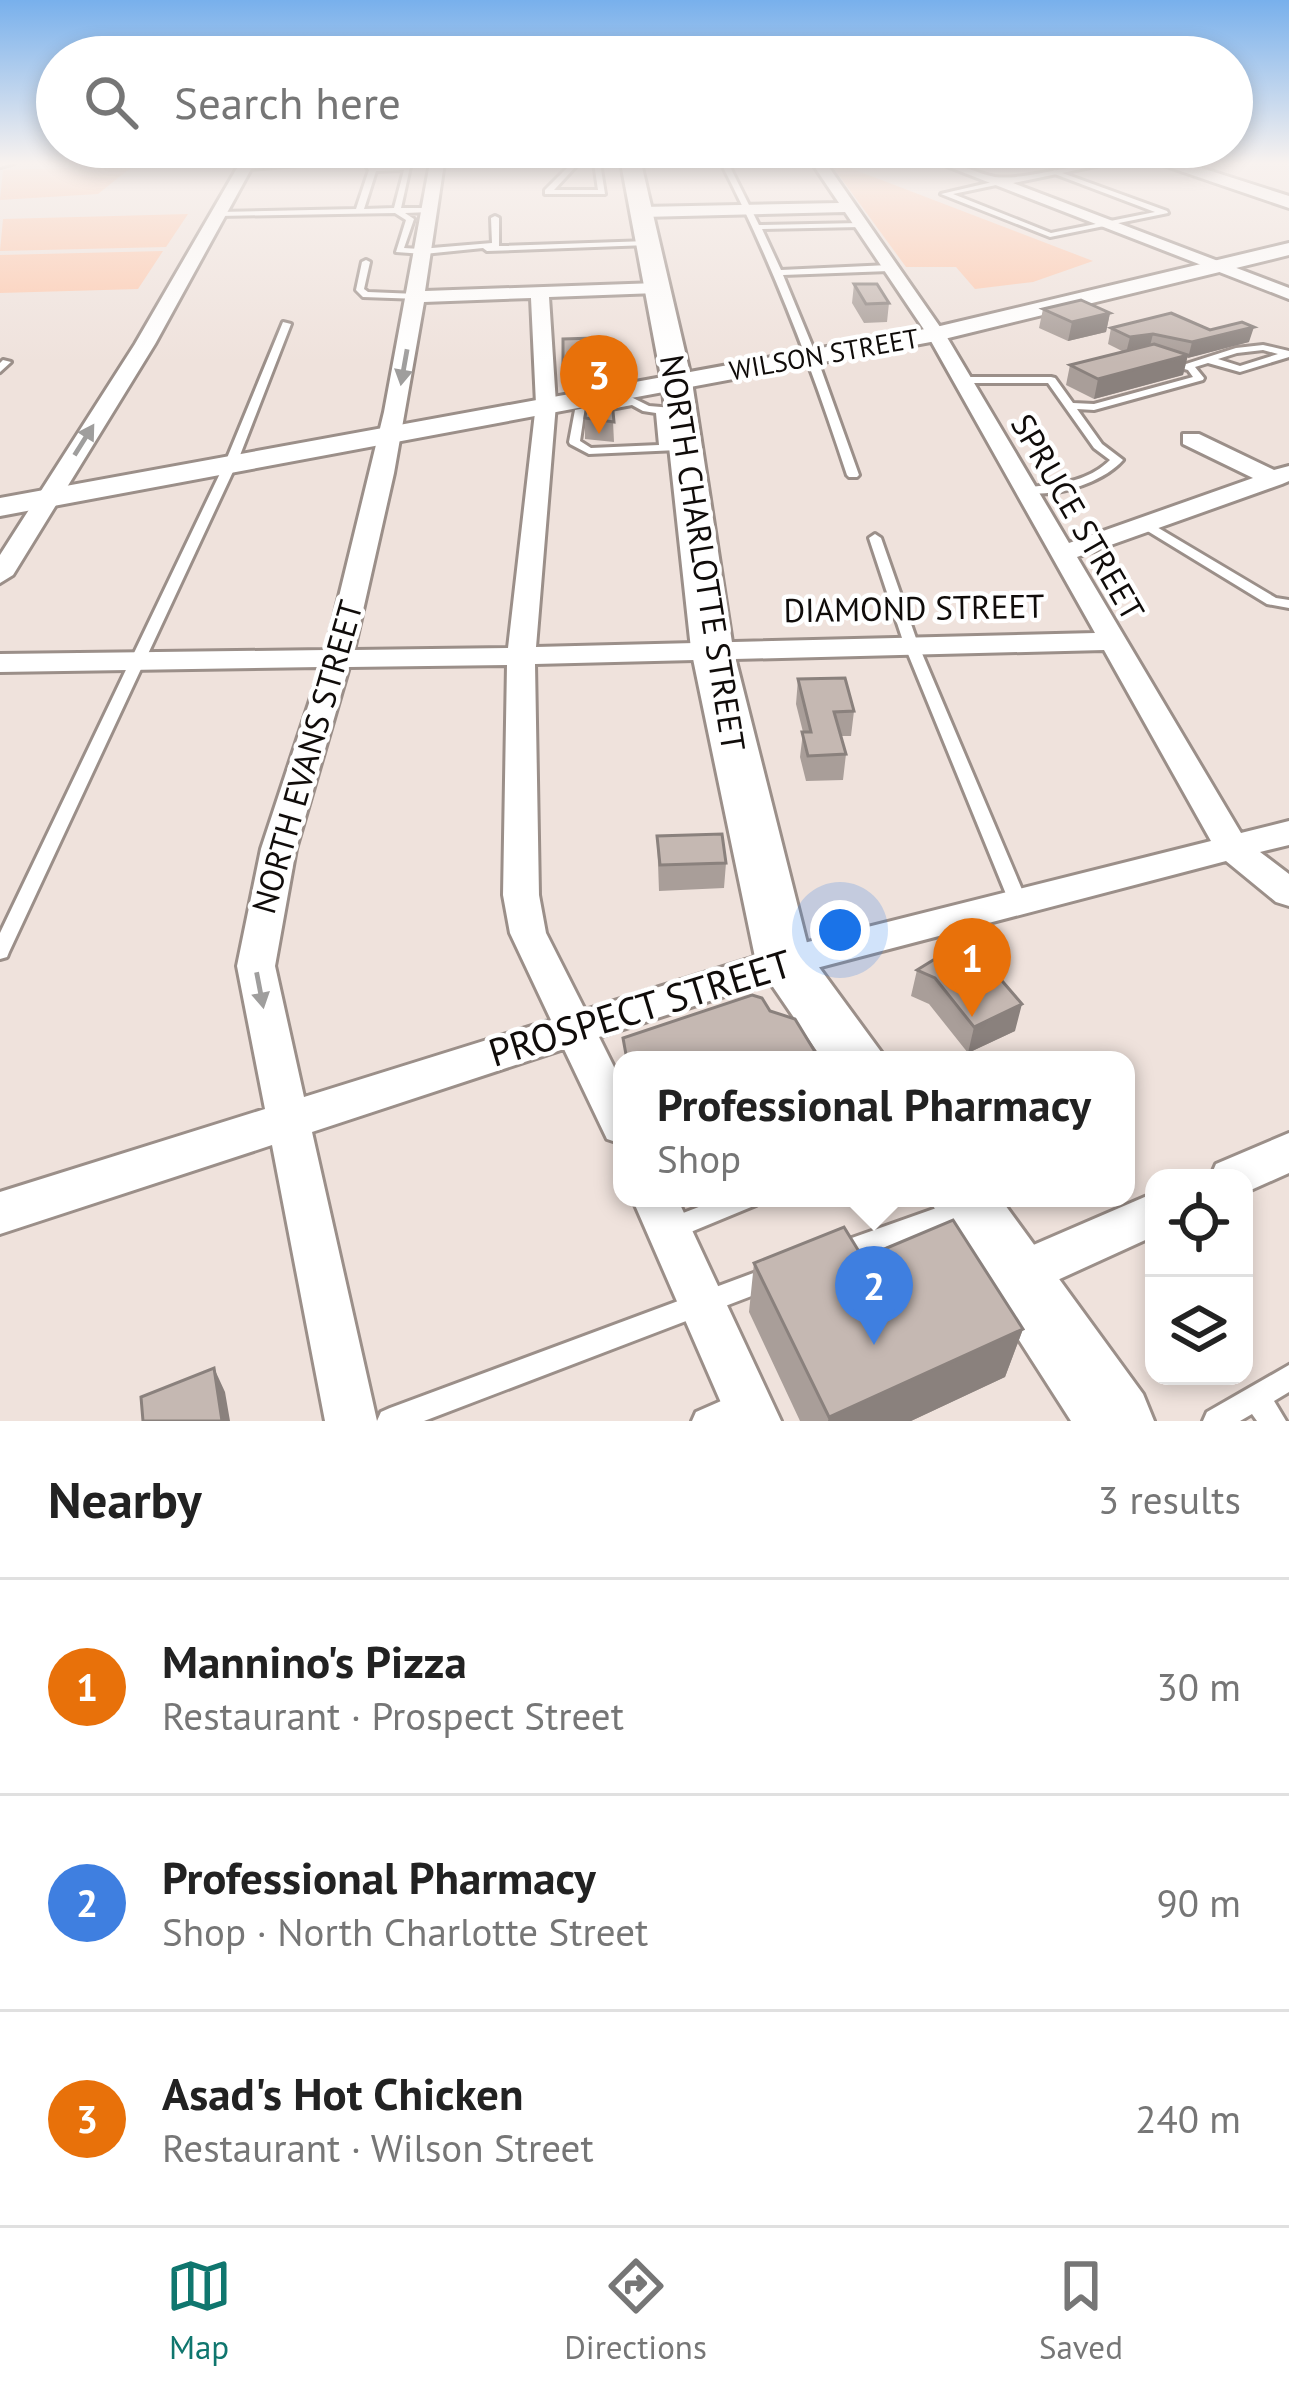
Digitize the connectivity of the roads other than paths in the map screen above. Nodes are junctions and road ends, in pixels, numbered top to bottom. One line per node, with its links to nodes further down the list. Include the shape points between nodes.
1 (209, 229): 41 (street, one-way to 1)
2 (406, 229): 14 (lane, via 399,250)
3 (427, 229): 14 (street, NORTH EVANS STREET)
4 (495, 229): 13 (lane, via 496,245)
5 (635, 229): 13 (lane)
6 (645, 229): 19 (main road, NORTH CHARLOTTE STREET)
7 (759, 229): 18 (lane)
8 (862, 229): 17 (street, SPRUCE STREET)
9 (1031, 229): 10 (lane)
10 (1092, 229)
11 (1121, 229): 16 (street)
12 (1289, 248): 16 (street, WILSON STREET)
13 (487, 249): 14 (lane)
14 (424, 251): 22 (street, NORTH EVANS STREET)
15 (367, 262): 22 (lane, via 360,290 367,295)
16 (1215, 266): 21 (street); 24 (street, WILSON STREET)
17 (889, 268): 18 (lane); 24 (street, SPRUCE STREET)
18 (777, 273): 25 (lane)
19 (657, 288): 20 (street); 34 (main road, NORTH CHARLOTTE STREET)
20 (540, 293): 22 (street); 32 (street)
21 (1289, 294)
22 (417, 297): 35 (street, NORTH EVANS STREET, one-way to 35)
23 (286, 324): 37 (lane)
24 (936, 334): 25 (street, WILSON STREET); 30 (street, SPRUCE STREET)
25 (813, 357): 34 (street, WILSON STREET); 38 (lane)
26 (1156, 359): 28 (lane)
27 (1209, 360): 27 (lane, via 1266,346 1287,354 1240,369); 28 (lane)
28 (1185, 367): 33 (lane, via 1199,378)
29 (1070, 374): 31 (lane)
30 (962, 380): 31 (lane); 40 (street, SPRUCE STREET)
31 (1051, 380): 33 (lane)
32 (564, 406): 34 (street, WILSON STREET, via 626,397); 34 (lane, via 580,450); 35 (street, WILSON STREET); 51 (street)
33 (1068, 406): 40 (lane, via 1117,464 1050,490)
34 (674, 420): 50 (main road, NORTH CHARLOTTE STREET)
35 (392, 432): 37 (street, WILSON STREET); 52 (street, NORTH EVANS STREET)
36 (1191, 439): 39 (street)
37 (231, 463): 41 (street, WILSON STREET); 53 (lane)
38 (853, 475)
39 (1281, 476): 43 (street, DIAMOND STREET)
40 (1024, 490): 45 (street, SPRUCE STREET)
41 (49, 497): 42 (street, WILSON STREET); 46 (street)
42 (0, 507)
43 (1145, 524): 45 (street, DIAMOND STREET); 47 (lane)
44 (875, 538): 49 (lane)
45 (1061, 554): 48 (street, SPRUCE STREET)
46 (0, 575)
47 (1289, 604)
48 (1109, 640): 49 (street, DIAMOND STREET); 56 (street, SPRUCE STREET)
49 (910, 644): 50 (street, DIAMOND STREET); 58 (lane)
50 (712, 649): 51 (street, DIAMOND STREET); 60 (main road, NORTH CHARLOTTE STREET)
51 (520, 656): 52 (street, DIAMOND STREET); 61 (street, via 521,895 528,933)
52 (338, 658): 53 (street, DIAMOND STREET); 64 (street, NORTH EVANS STREET, one-way to 64, via 261,914 256,966)
53 (135, 661): 54 (street, DIAMOND STREET); 59 (lane)
54 (0, 663)
55 (1289, 833): 56 (street, PROSPECT STREET)
56 (1234, 849): 57 (street, SPRUCE STREET); 58 (street, PROSPECT STREET)
57 (1289, 893)
58 (1017, 899): 60 (street, PROSPECT STREET)
59 (0, 952)
60 (784, 962): 61 (street, PROSPECT STREET); 62 (main road, NORTH CHARLOTTE STREET)
61 (577, 1026): 63 (street); 64 (street, PROSPECT STREET)
62 (850, 1051)
63 (613, 1106)
64 (285, 1122): 70 (street, PROSPECT STREET); 79 (street, NORTH EVANS STREET)
65 (1289, 1152): 66 (street)
66 (1252, 1169)
67 (700, 1207): 71 (lane)
68 (951, 1207): 74 (lane)
69 (968, 1207): 73 (main road)
70 (0, 1213)
71 (662, 1214): 74 (street)
72 (1145, 1218): 73 (street)
73 (1018, 1275): 77 (main road)
74 (701, 1303): 78 (street); 80 (lane)
75 (1289, 1378): 76 (lane)
76 (1255, 1398): 81 (lane); 82 (lane)
77 (1101, 1412)
78 (735, 1415)
79 (351, 1421)
80 (390, 1421)
81 (1216, 1421)
82 (1273, 1421)

